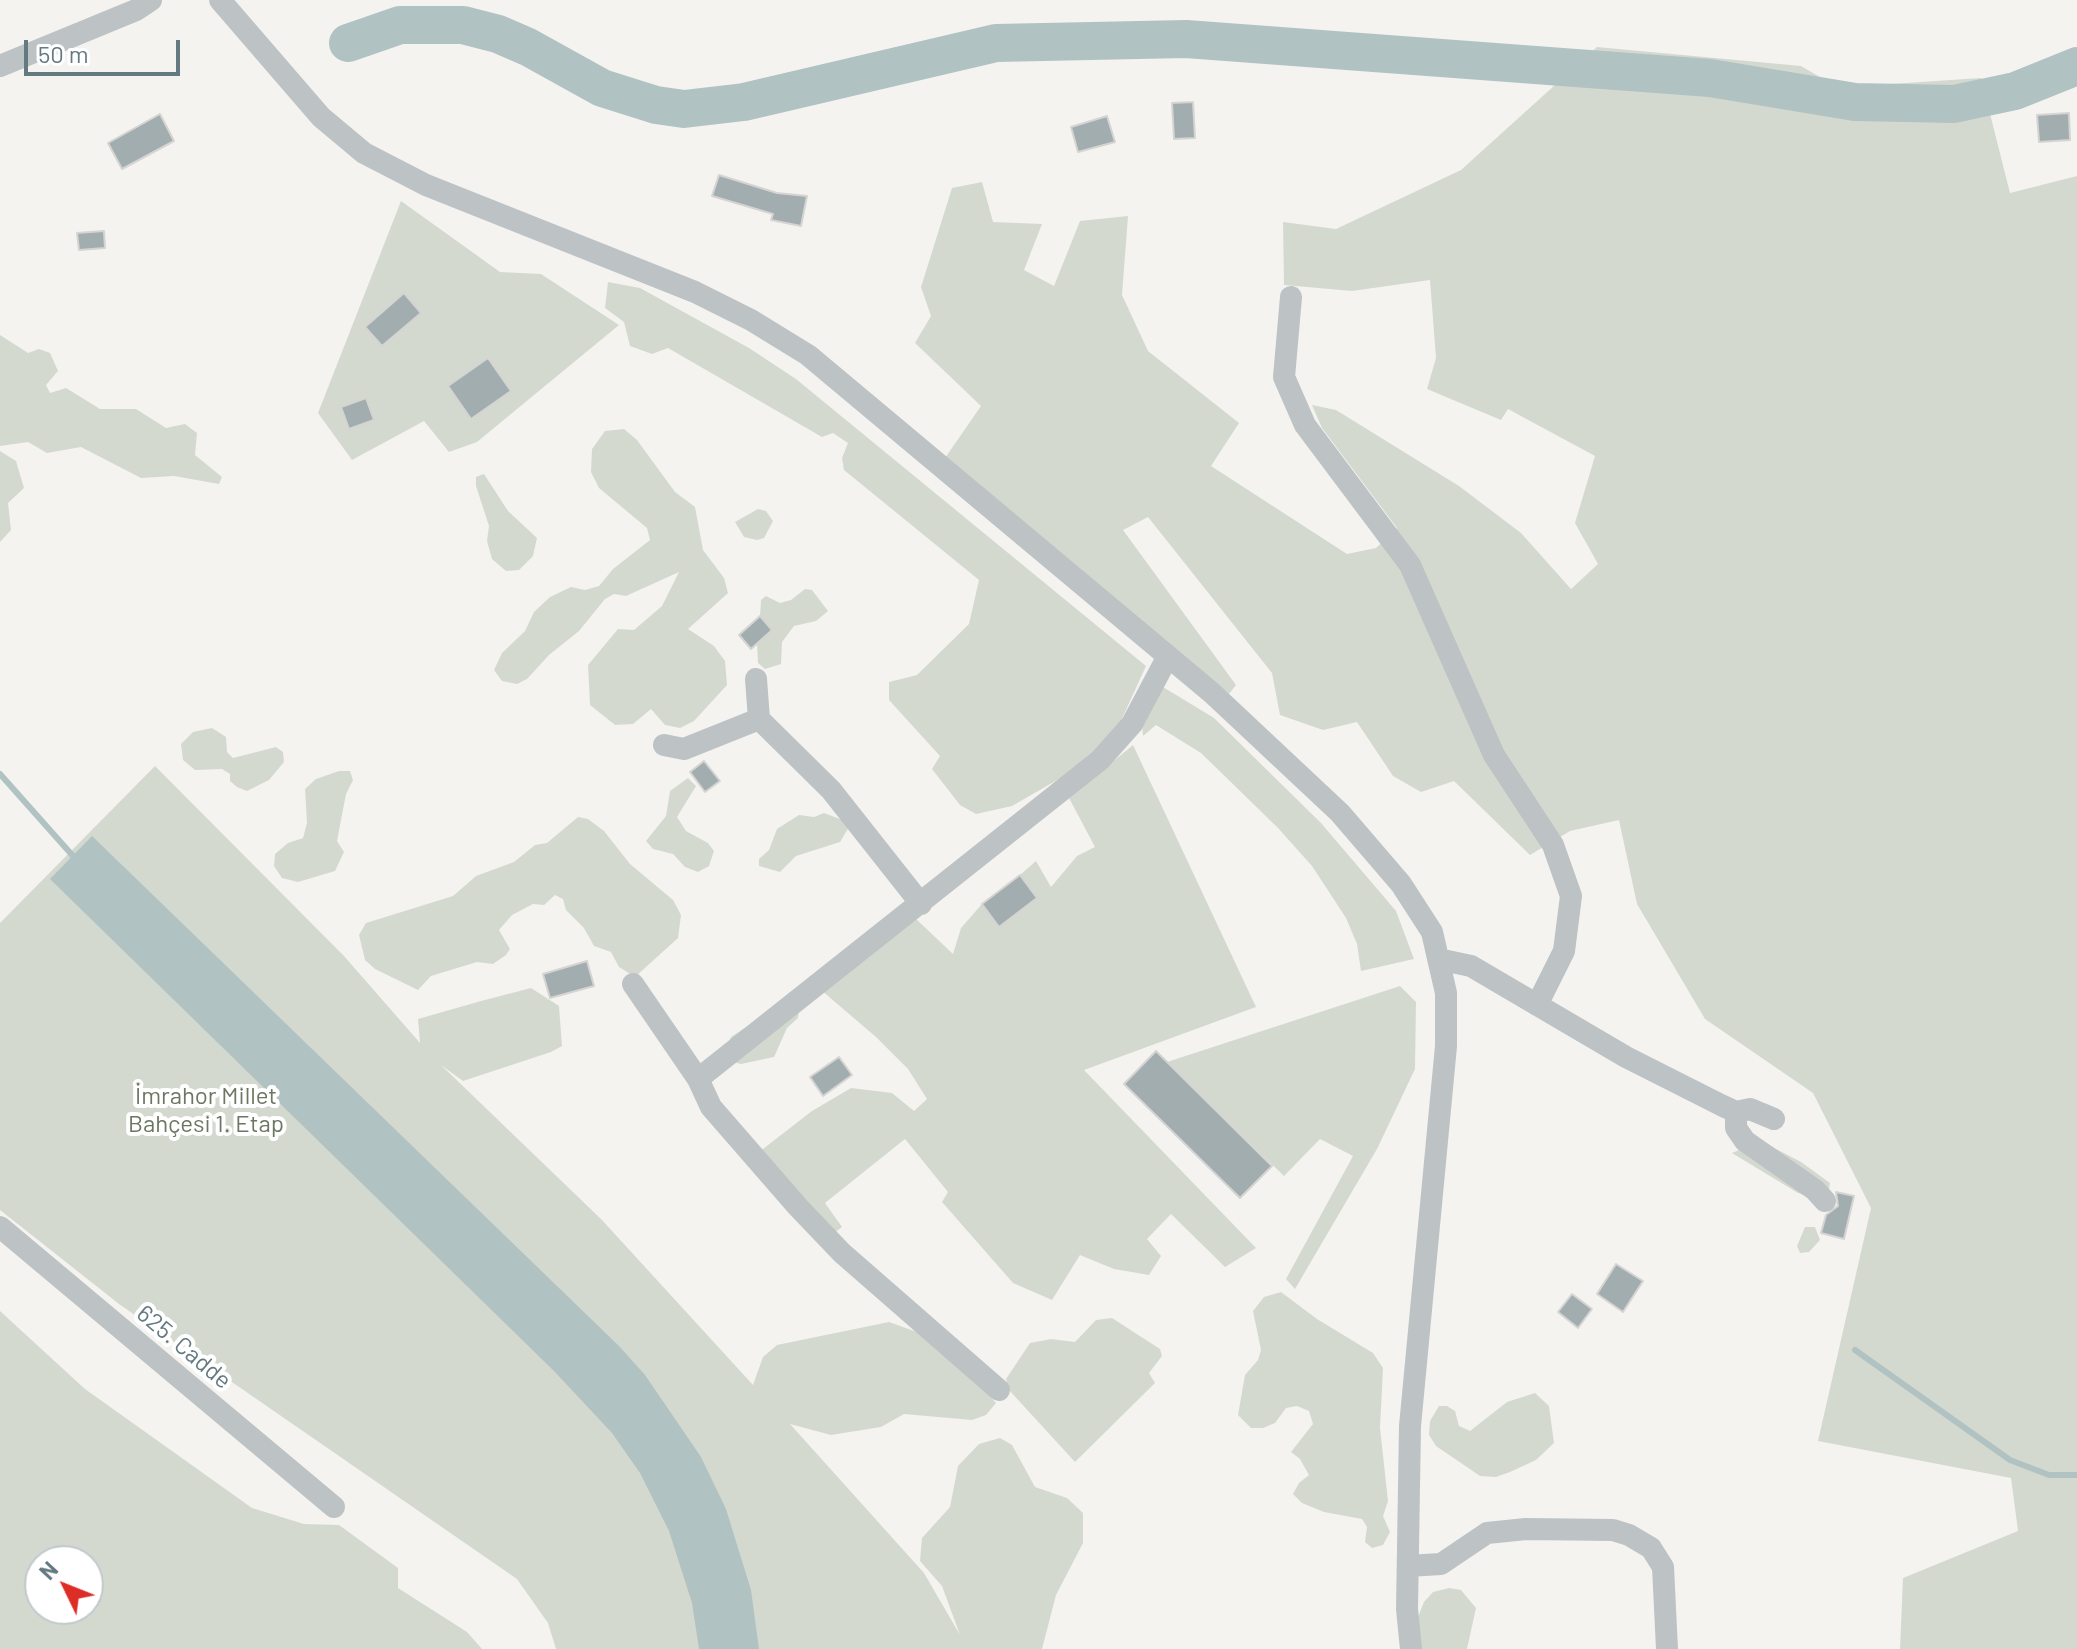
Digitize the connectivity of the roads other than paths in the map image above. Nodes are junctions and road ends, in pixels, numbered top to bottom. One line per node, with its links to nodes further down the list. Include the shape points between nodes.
1 (151, 0): 3 (street)
2 (220, 0): 5 (street, via 321,117 364,153 426,185 695,292 808,355)
3 (0, 66)
4 (1291, 297): 12 (street, via 1284,377 1305,425 1410,565 1494,755 1553,845 1571,896 1564,951)
5 (1168, 656): 9 (street, via 1118,742); 10 (street, via 1340,813 1401,884 1432,932)
6 (756, 679): 7 (street)
7 (759, 719): 8 (street, via 684,749); 9 (street, via 831,790)
8 (664, 745)
9 (921, 904): 13 (street)
10 (1438, 959): 12 (street, via 1471,966); 20 (street, via 1446,993 1446,1046 1410,1426)
11 (633, 984): 13 (street)
12 (1537, 1005): 14 (street)
13 (698, 1079): 18 (street, via 725,1126 842,1253)
14 (1736, 1112): 15 (street, via 1750,1109); 16 (street, via 1736,1128 1745,1141)
15 (1774, 1119)
16 (1825, 1201)
17 (0, 1227): 19 (street, 625. Cadde)
18 (999, 1390)
19 (334, 1507)
20 (1408, 1566): 21 (street); 22 (street, via 1441,1564 1487,1533 1621,1533 1651,1548 1663,1567)
21 (1411, 1649)
22 (1667, 1649)

